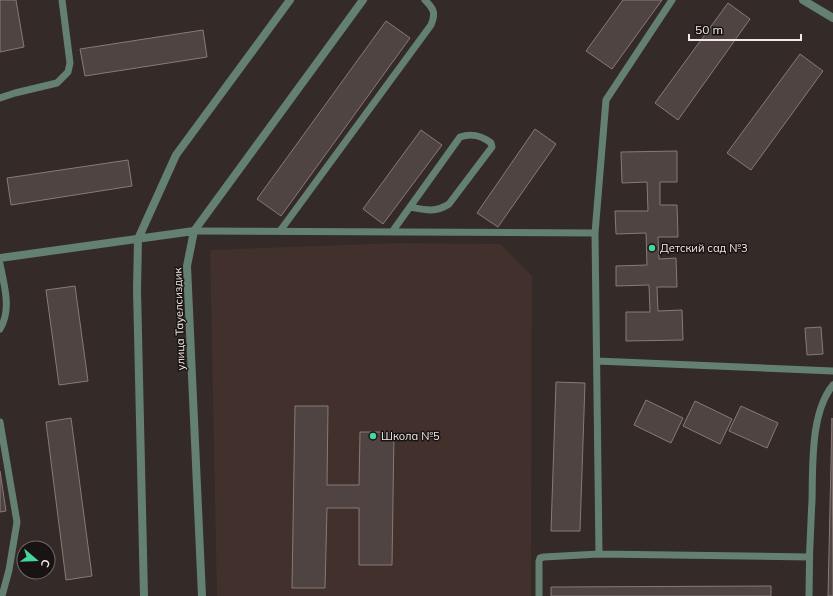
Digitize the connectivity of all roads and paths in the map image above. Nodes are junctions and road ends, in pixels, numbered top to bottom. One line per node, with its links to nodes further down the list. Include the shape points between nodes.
1 (62, 0): 8 (lane, via 70,63 68,72 58,83 15,92)
2 (290, 0): 14 (street, via 176,155)
3 (362, 0): 10 (street, улица Тауелсиздик)
4 (425, 0): 11 (lane, via 433,7 435,16 431,25)
5 (672, 0): 13 (lane, via 606,100)
6 (803, 0): 7 (street)
7 (833, 18)
8 (0, 98)
9 (410, 207): 9 (lane, via 460,137 469,134 484,137 491,143 492,147 449,204 440,210 432,211); 12 (lane)
10 (194, 231): 11 (lane); 14 (street); 26 (street, улица Тауелсиздик, via 187,266)
11 (280, 231): 12 (lane)
12 (392, 232): 13 (lane)
13 (595, 233): 18 (lane)
14 (138, 239): 15 (street); 25 (street)
15 (0, 258)
16 (0, 264): 17 (lane, via 7,297 4,322)
17 (0, 329)
18 (597, 361): 19 (lane); 22 (lane)
19 (833, 371)
20 (833, 385): 23 (lane, via 826,395 817,424)
21 (0, 422): 24 (lane, via 16,522)
22 (599, 554): 23 (lane); 27 (lane, via 540,558)
23 (809, 557): 28 (lane)
24 (2, 596)
25 (144, 596)
26 (202, 596)
27 (539, 596)
28 (809, 596)

